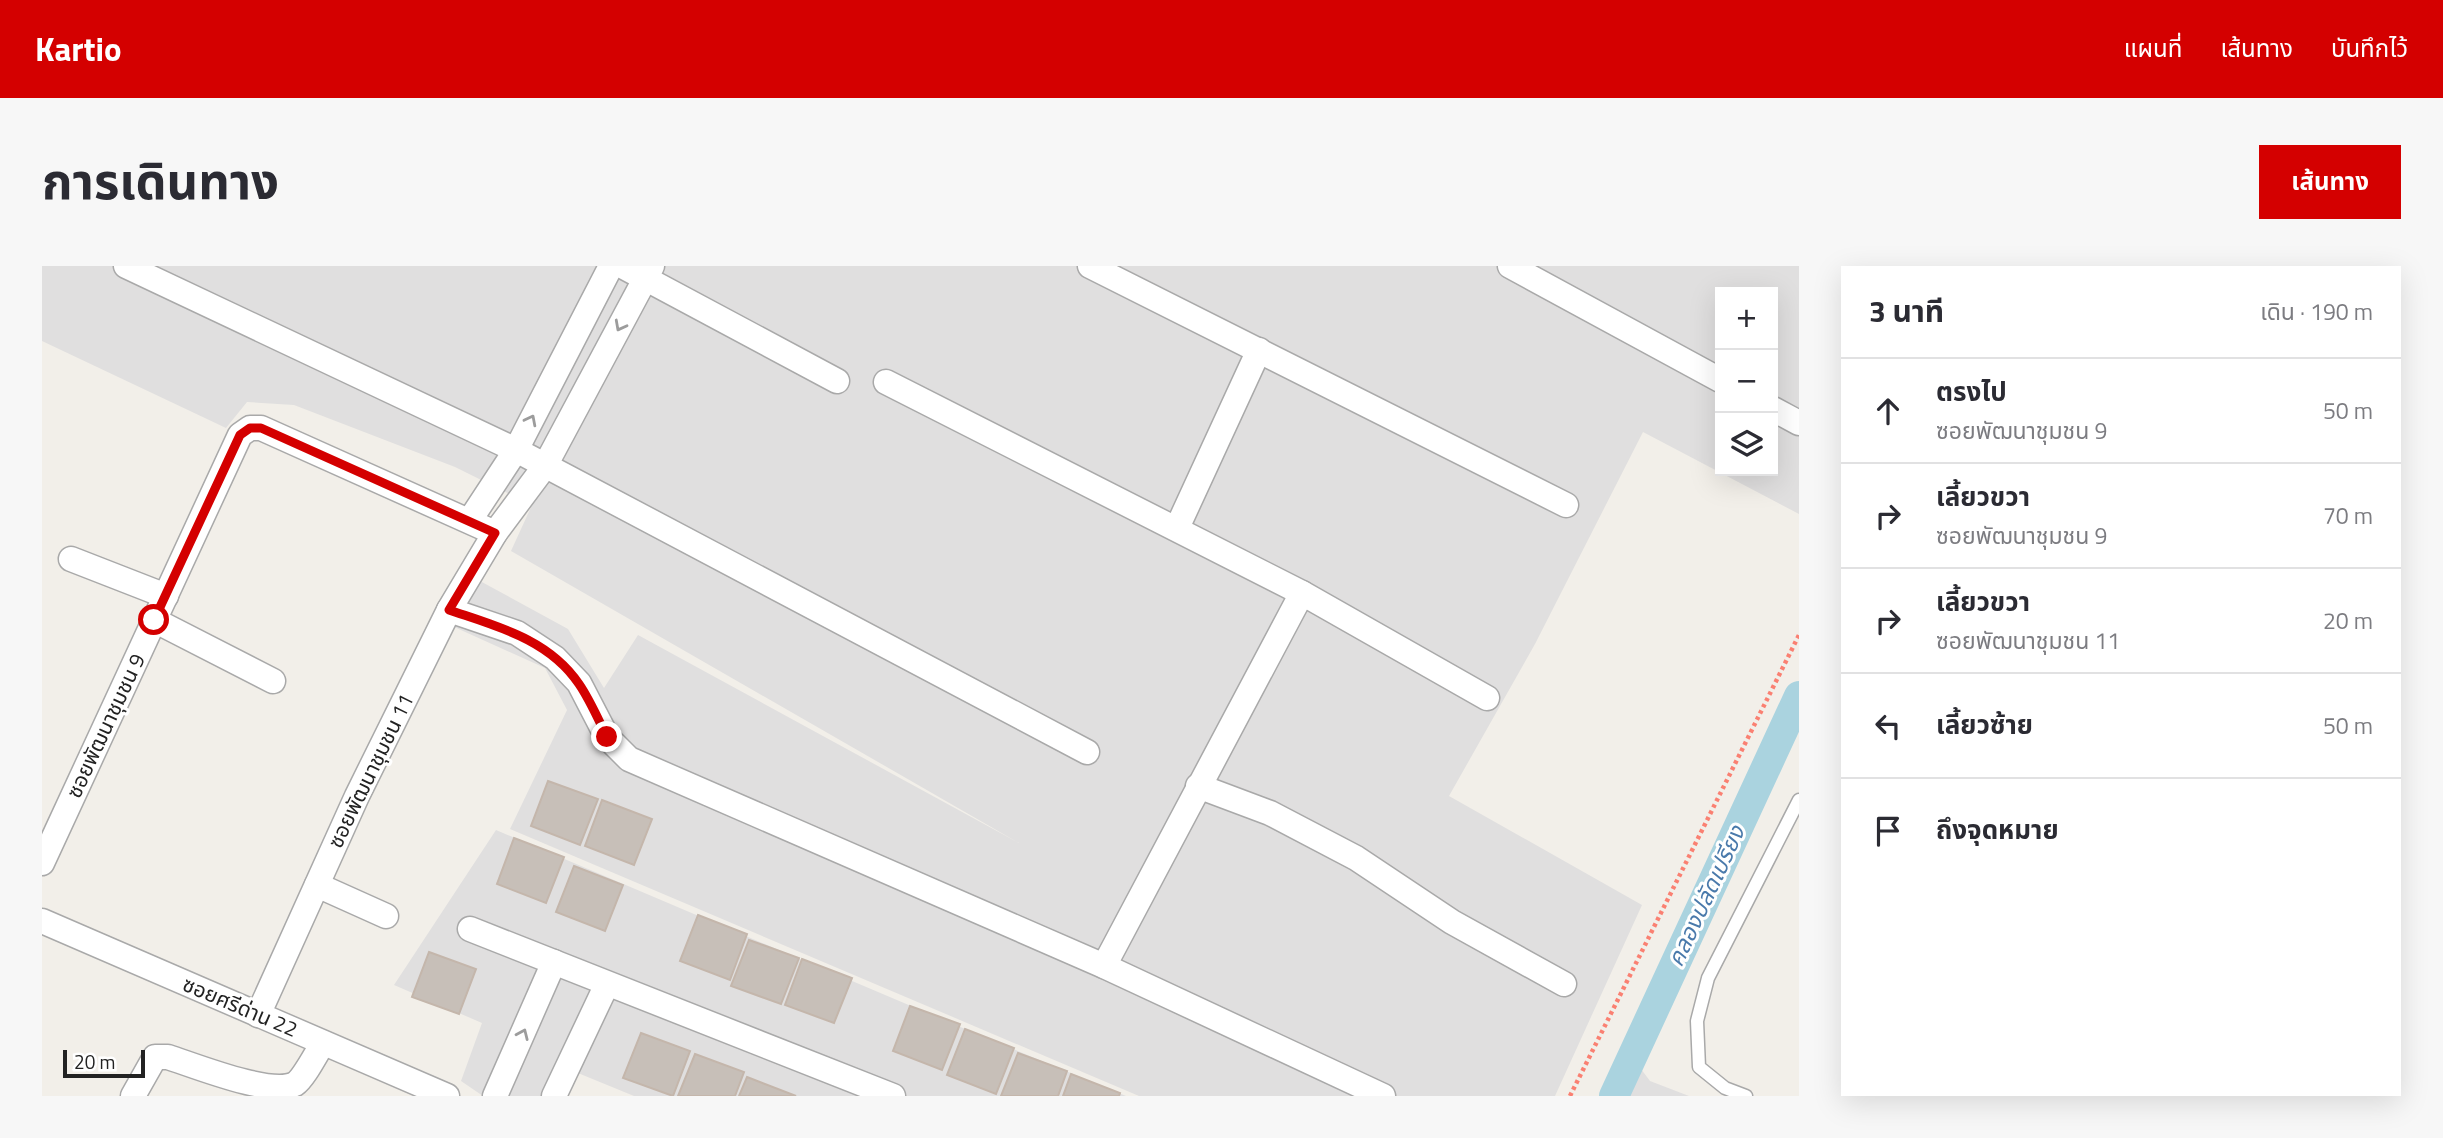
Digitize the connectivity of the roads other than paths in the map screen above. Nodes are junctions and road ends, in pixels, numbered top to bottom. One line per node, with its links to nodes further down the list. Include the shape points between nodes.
1 (126, 266): 13 (street)
2 (611, 266): 13 (street, one-way to 2)
3 (622, 266): 6 (street)
4 (1090, 266): 7 (street)
5 (1510, 266): 8 (street)
6 (649, 273): 9 (street); 14 (street, ซอยพัฒนาชุมชน 11, one-way to 14)
7 (1259, 350): 15 (street); 17 (street)
8 (1715, 377)
9 (837, 381)
10 (886, 382): 17 (street)
11 (1778, 412): 12 (street)
12 (1799, 424)
13 (516, 450): 14 (street); 16 (street)
14 (545, 466): 18 (street, ซอยพัฒนาชุมชน 11); 26 (street)
15 (1566, 505)
16 (470, 520): 18 (street); 21 (street, ซอยพัฒนาชุมชน 9, via 261,428 250,428 240,435)
17 (1177, 528): 20 (street)
18 (495, 533): 22 (street, ซอยพัฒนาชุมชน 11)
19 (71, 559): 21 (street)
20 (1302, 593): 25 (street); 27 (street)
21 (166, 596): 23 (street, ซอยพัฒนาชุมชน 9)
22 (449, 610): 30 (street, ซอยพัฒนาชุมชน 11); 35 (street, via 517,633 555,658 579,683 607,737 629,759)
23 (154, 620): 24 (street); 29 (street, ซอยพัฒนาชุมชน 9)
24 (273, 681)
25 (1486, 698)
26 (1087, 752)
27 (1199, 786): 35 (street); 37 (street, via 1270,813 1356,858 1452,922)
28 (1799, 800): 46 (lane, via 1708,978 1697,1021 1699,1067 1725,1088)
29 (42, 863)
30 (317, 885): 31 (street); 38 (street, ซอยพัฒนาชุมชน 11)
31 (386, 916)
32 (42, 921): 38 (street, ซอยศรีด่าน 22)
33 (470, 929): 34 (street)
34 (554, 962): 36 (street); 42 (street, one-way to 34)
35 (1104, 966): 45 (street)
36 (607, 984): 43 (street); 44 (street)
37 (1564, 984)
38 (258, 1015): 39 (street, ซอยศรีด่าน 22)
39 (323, 1043): 40 (street, ซอยศรีด่าน 22); 41 (street, via 297,1083 282,1088 255,1086 168,1057 155,1057)
40 (441, 1095)
41 (133, 1096)
42 (495, 1096)
43 (554, 1096)
44 (893, 1096)
45 (1383, 1096)
46 (1746, 1096)

